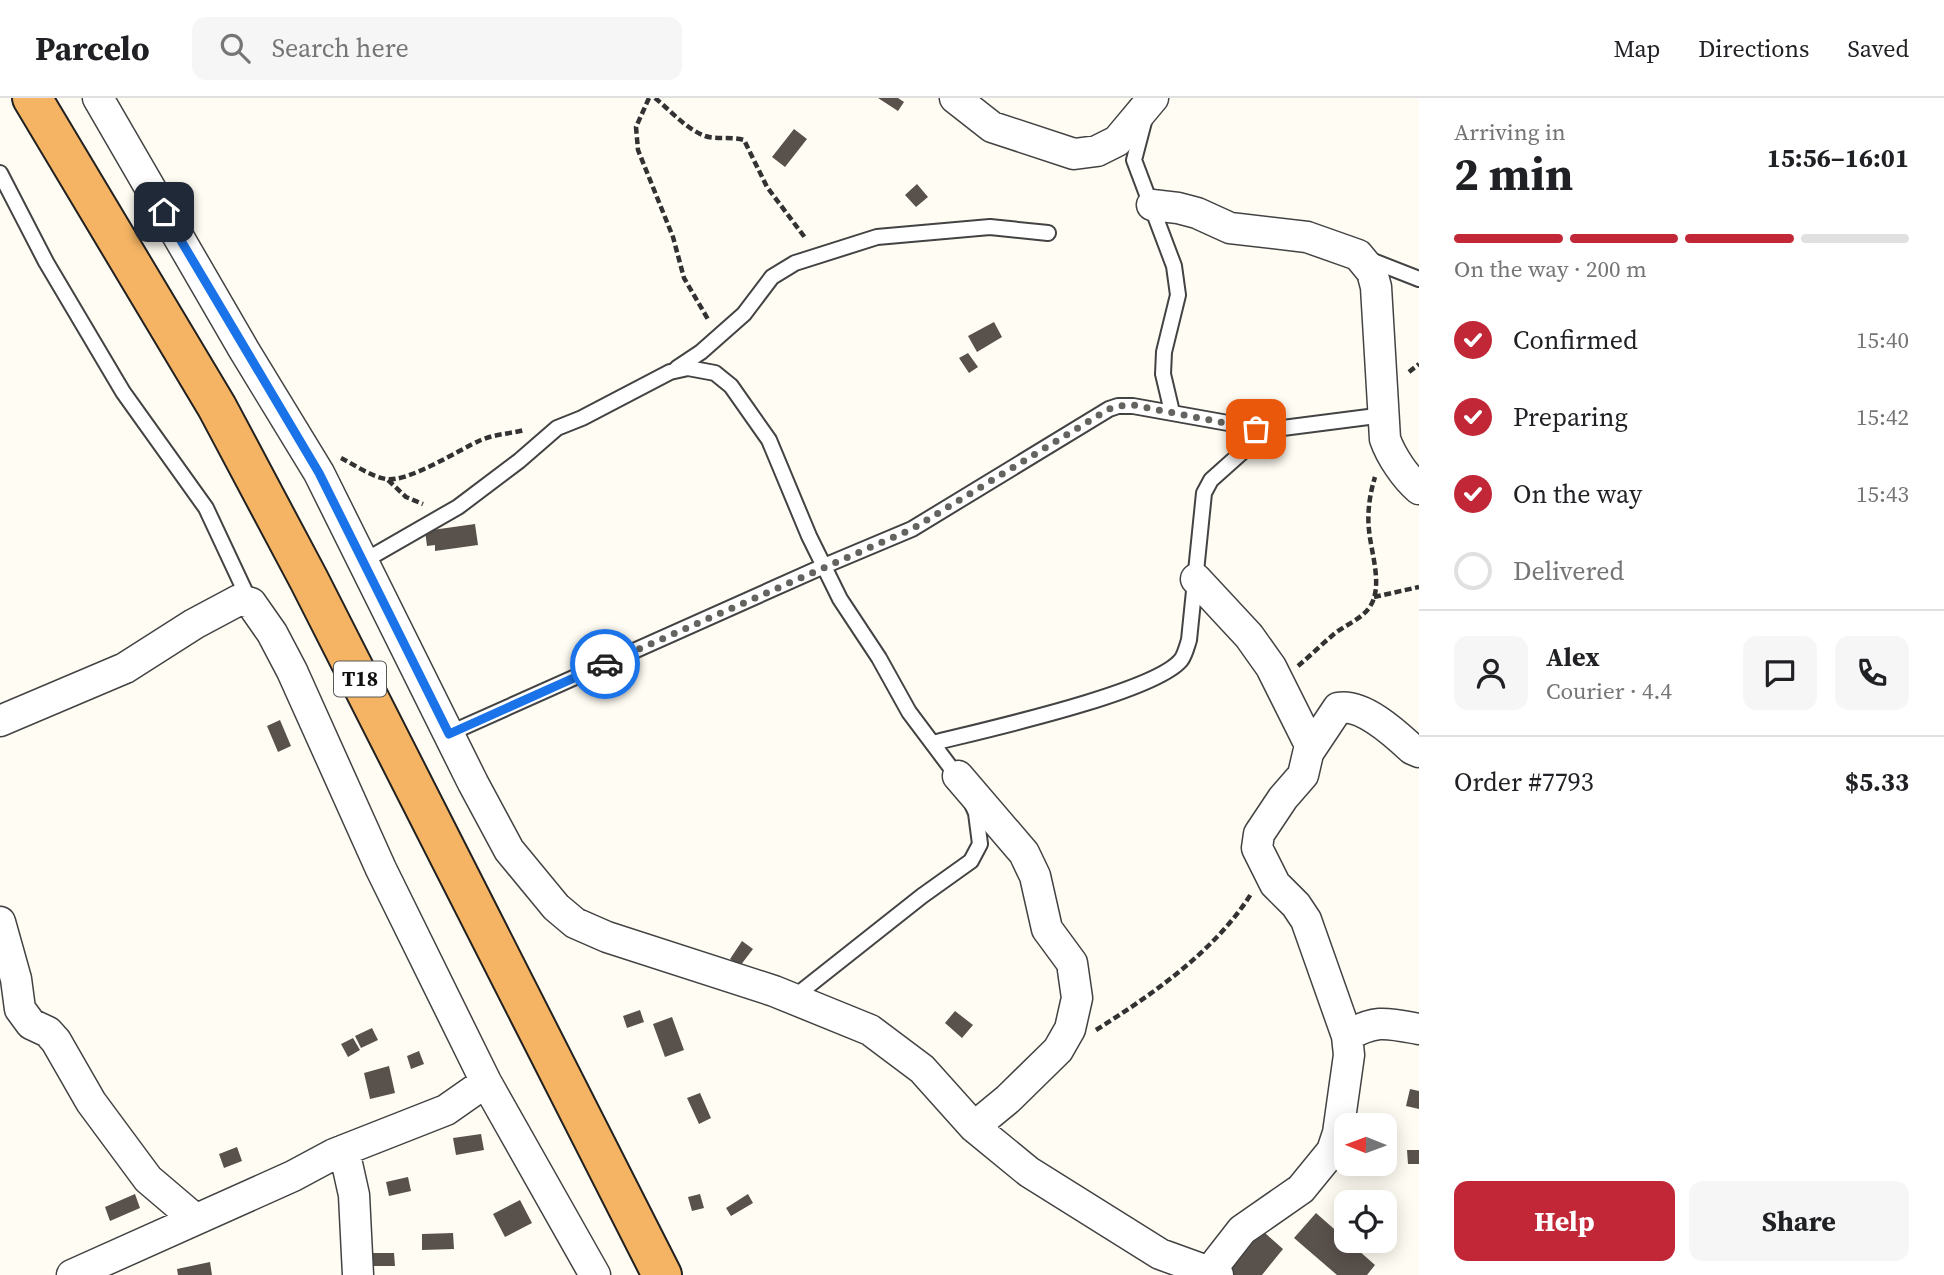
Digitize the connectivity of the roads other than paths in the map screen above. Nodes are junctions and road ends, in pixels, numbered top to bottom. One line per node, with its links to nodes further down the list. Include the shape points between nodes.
1 (32, 98): 38 (highway, T18, via 217,407)
2 (98, 98): 15 (street, via 319,473)
3 (954, 98): 4 (street, via 992,127 1074,154 1097,151 1117,141)
4 (1151, 101): 6 (lane, via 1134,160)
5 (0, 173): 18 (lane, via 123,392 206,508)
6 (1152, 205): 8 (street, via 1187,211 1230,228 1307,237); 11 (lane, via 1174,267 1178,295 1164,352 1163,374)
7 (1048, 233): 10 (lane, via 989,226 877,237 795,263 772,277 744,314 719,337)
8 (1358, 255): 9 (lane); 12 (street, via 1372,272 1376,287)
9 (1419, 278)
10 (670, 372): 15 (lane, via 557,428 458,507); 16 (lane, via 699,369 715,373 731,386 769,440)
11 (1172, 412): 13 (lane); 16 (lane, via 1133,405 1109,409 912,529)
12 (1385, 427): 13 (lane); 14 (street, via 1388,449)
13 (1267, 430): 17 (lane, via 1211,480 1204,493)
14 (1419, 489)
15 (364, 561): 20 (street)
16 (824, 566): 20 (lane); 21 (lane, via 909,712)
17 (1196, 579): 21 (lane, via 1189,640 1181,660 1163,674 1040,716); 22 (street, via 1271,667)
18 (251, 603): 19 (street, via 239,600 125,668); 29 (street, via 292,671 381,869)
19 (0, 721)
20 (449, 734): 26 (street, via 509,849 556,907 575,923)
21 (933, 743): 24 (lane)
22 (1310, 750): 23 (street, via 1338,708 1347,707 1372,718); 28 (street, via 1303,775 1259,834 1258,853 1275,884 1306,920)
23 (1419, 752)
24 (958, 776): 26 (lane, via 976,813 980,844 971,861); 30 (street, via 1024,853 1035,876 1047,929 1072,963 1077,998 1070,1029 1058,1050)
25 (0, 922): 32 (street, via 20,1009 56,1041 91,1102 148,1179)
26 (793, 998): 30 (street, via 870,1030 922,1069)
27 (1419, 1029): 28 (street, via 1383,1023 1365,1026)
28 (1347, 1037): 35 (street, via 1349,1055 1332,1151 1301,1189 1242,1230)
29 (486, 1082): 31 (street, via 446,1110); 34 (street)
30 (974, 1127): 35 (street, via 1029,1172 1160,1254)
31 (344, 1150): 32 (street); 37 (street, via 354,1195)
32 (195, 1219): 33 (street)
33 (129, 1263): 36 (street)
34 (584, 1269)
35 (1214, 1273)
36 (72, 1275)
37 (358, 1275)
38 (662, 1275)

